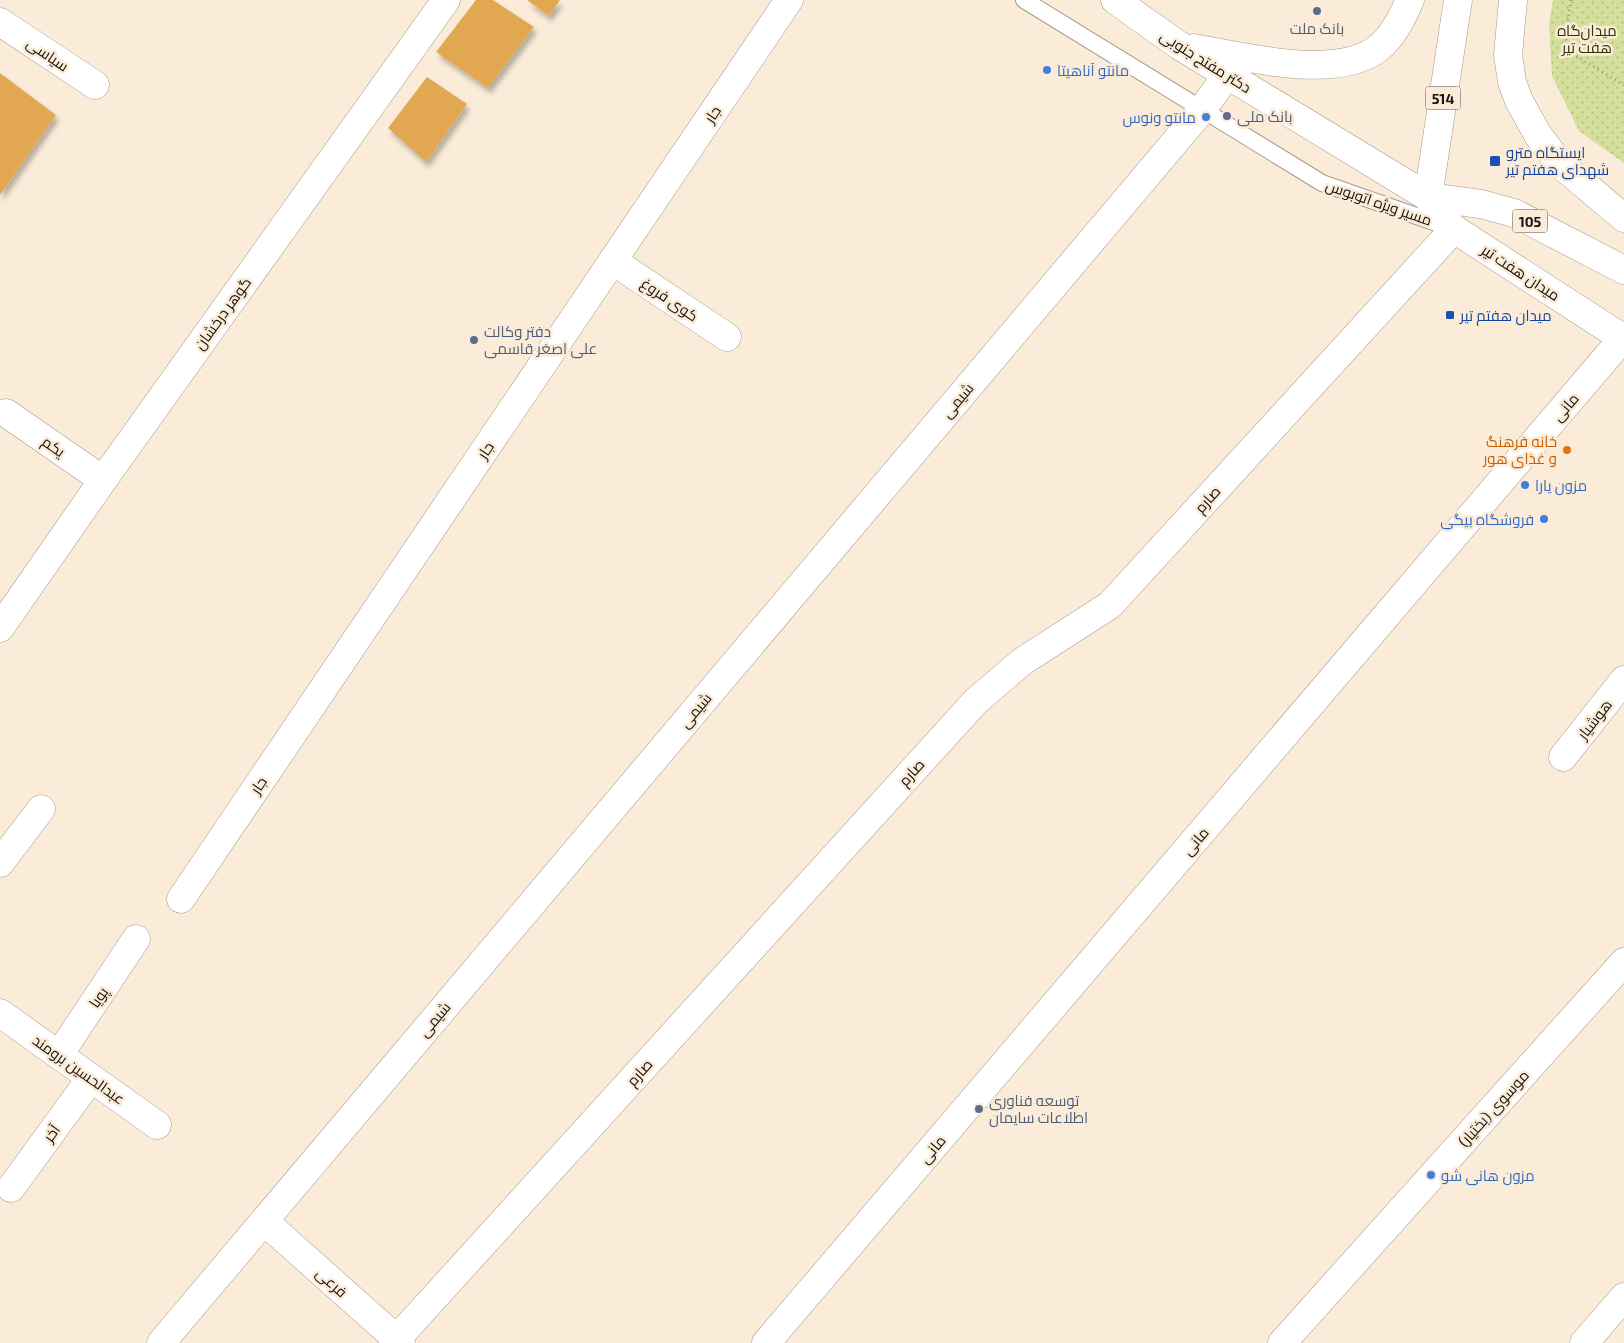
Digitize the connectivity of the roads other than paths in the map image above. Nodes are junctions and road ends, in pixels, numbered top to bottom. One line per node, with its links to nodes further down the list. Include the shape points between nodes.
1 (446, 0): 21 (street, گوهر درخشان)
2 (789, 0): 16 (street, جار)
3 (1024, 0): 12 (lane, مسیر ویژه اتوبوس)
4 (1114, 0): 9 (street, دکتر مفتح جنوبی / 105)
5 (1410, 0): 9 (street, via 1398,24 1381,46 1357,59 1311,65)
6 (1458, 0): 13 (street, 514)
7 (1513, 0): 14 (street, via 1508,55 1519,101 1538,135 1560,164)
8 (0, 22): 11 (street, سیاسی)
9 (1180, 46): 10 (street, دکتر مفتح جنوبی / 105)
10 (1227, 75): 12 (street, شیمی); 13 (street, دکتر مفتح جنوبی / 105)
11 (95, 85)
12 (1202, 110): 15 (lane, مسیر ویژه اتوبوس, via 1322,183); 35 (street, شیمی)
13 (1428, 197): 15 (street, میدان هفت تیر, via 1437,213); 17 (street, 105, via 1482,204 1514,213)
14 (1624, 218)
15 (1454, 228): 19 (street, میدان هفت تیر); 38 (street, صارم, via 1110,605 1023,661 976,701)
16 (613, 260): 18 (street, کوی فروغ); 27 (street, جار)
17 (1624, 270)
18 (727, 337)
19 (1624, 339): 40 (street, مانی)
20 (6, 413): 21 (street, یکم)
21 (103, 480): 22 (street, گوهر درخشان)
22 (0, 628)
23 (1624, 680): 24 (street, هوشیار)
24 (1563, 757)
25 (41, 809): 26 (street)
26 (0, 863)
27 (181, 899)
28 (136, 939): 31 (street, پویا)
29 (1624, 962): 41 (street, موسوی (بختیار))
30 (1, 1016): 31 (street, عبدالحسین برومند)
31 (59, 1055): 32 (street, عبدالحسین برومند)
32 (91, 1078): 33 (street, عبدالحسین برومند); 34 (street, آخر)
33 (157, 1124)
34 (11, 1188)
35 (264, 1221): 38 (street, فرعی); 39 (street, شیمی)
36 (1624, 1298): 37 (street)
37 (1590, 1341)
38 (397, 1342)
39 (161, 1343)
40 (766, 1343)
41 (1282, 1343)

